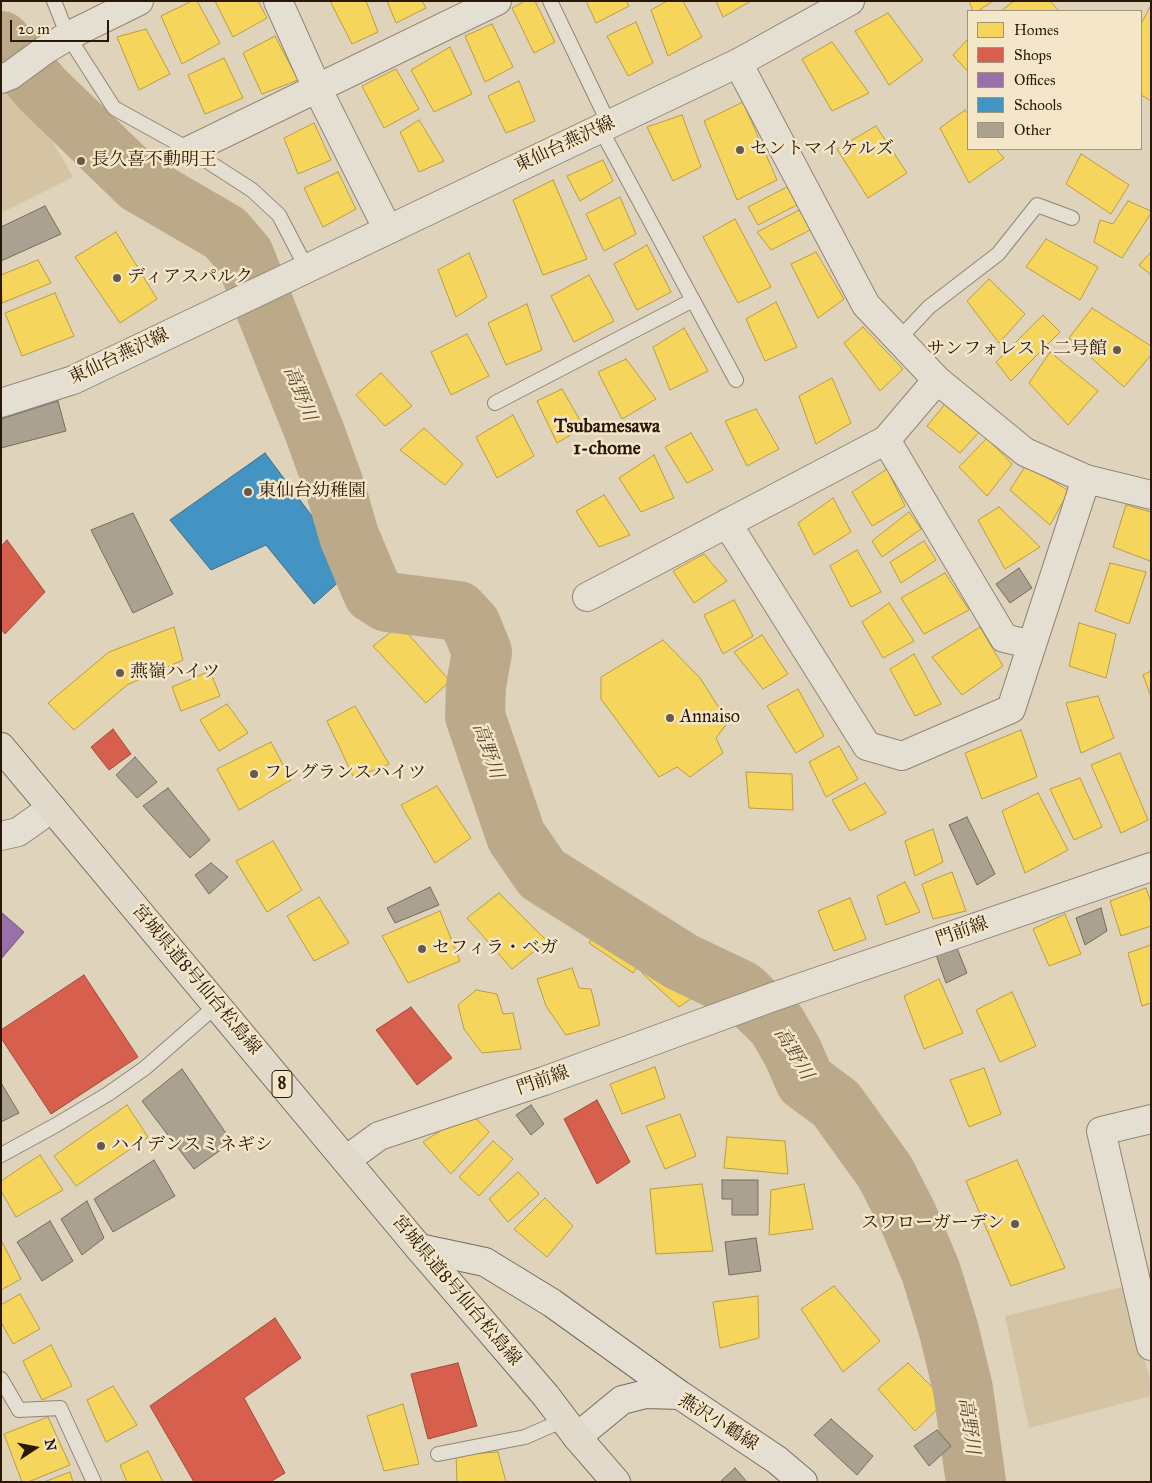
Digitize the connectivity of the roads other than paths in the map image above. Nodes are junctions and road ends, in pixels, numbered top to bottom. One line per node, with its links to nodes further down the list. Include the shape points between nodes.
1 (54, 1): 7 (lane)
2 (278, 1): 10 (street)
3 (497, 1): 10 (street)
4 (550, 1): 11 (lane)
5 (850, 1): 8 (street, 東仙台燕沢線)
6 (128, 4): 7 (street)
7 (56, 43): 9 (street); 12 (lane, via 114,108)
8 (738, 63): 11 (street, 東仙台燕沢線); 17 (street, via 866,306)
9 (6, 77)
10 (317, 88): 12 (street); 14 (street)
11 (605, 126): 14 (street, 東仙台燕沢線); 16 (lane)
12 (190, 150): 15 (lane, via 252,190 278,215)
13 (1072, 218): 17 (lane, via 1037,206 998,254 929,307)
14 (388, 230): 15 (street, 東仙台燕沢線)
15 (307, 269): 20 (street, 東仙台燕沢線, via 74,380)
16 (693, 300): 18 (lane); 21 (lane)
17 (898, 339): 19 (street)
18 (736, 380)
19 (937, 380): 22 (street); 23 (street, via 1025,452)
20 (2, 402)
21 (495, 403)
22 (886, 440): 25 (street); 27 (street, via 1004,638)
23 (1086, 479): 24 (street); 27 (street)
24 (1151, 495)
25 (727, 523): 26 (street); 27 (street, via 867,746 902,756 1011,710)
26 (587, 597)
27 (1032, 645)
28 (1, 747): 29 (main road, 宮城県道8号仙台松島線 / 8)
29 (52, 808): 30 (street, via 18,832); 32 (main road, 宮城県道8号仙台松島線 / 8)
30 (1, 836)
31 (1151, 867): 35 (street, 門前線, via 773,996 544,1081 379,1136)
32 (217, 1005): 34 (lane, via 146,1068 108,1094); 35 (main road, 宮城県道8号仙台松島線 / 8)
33 (1151, 1119): 37 (street, via 1101,1131)
34 (1, 1155)
35 (346, 1160): 36 (main road, 宮城県道8号仙台松島線 / 8)
36 (419, 1248): 39 (street, via 485,1262 552,1303); 40 (main road, 宮城県道8号仙台松島線 / 8)
37 (1151, 1346)
38 (1, 1379): 42 (lane, via 18,1410 60,1408)
39 (680, 1396): 40 (street, 燕沢小鶴線, via 646,1394 622,1400); 44 (street, 燕沢小鶴線, via 777,1460)
40 (571, 1429): 41 (lane); 43 (main road, 宮城県道8号仙台松島線 / 8)
41 (438, 1454)
42 (94, 1482)
43 (616, 1482)
44 (803, 1482)

